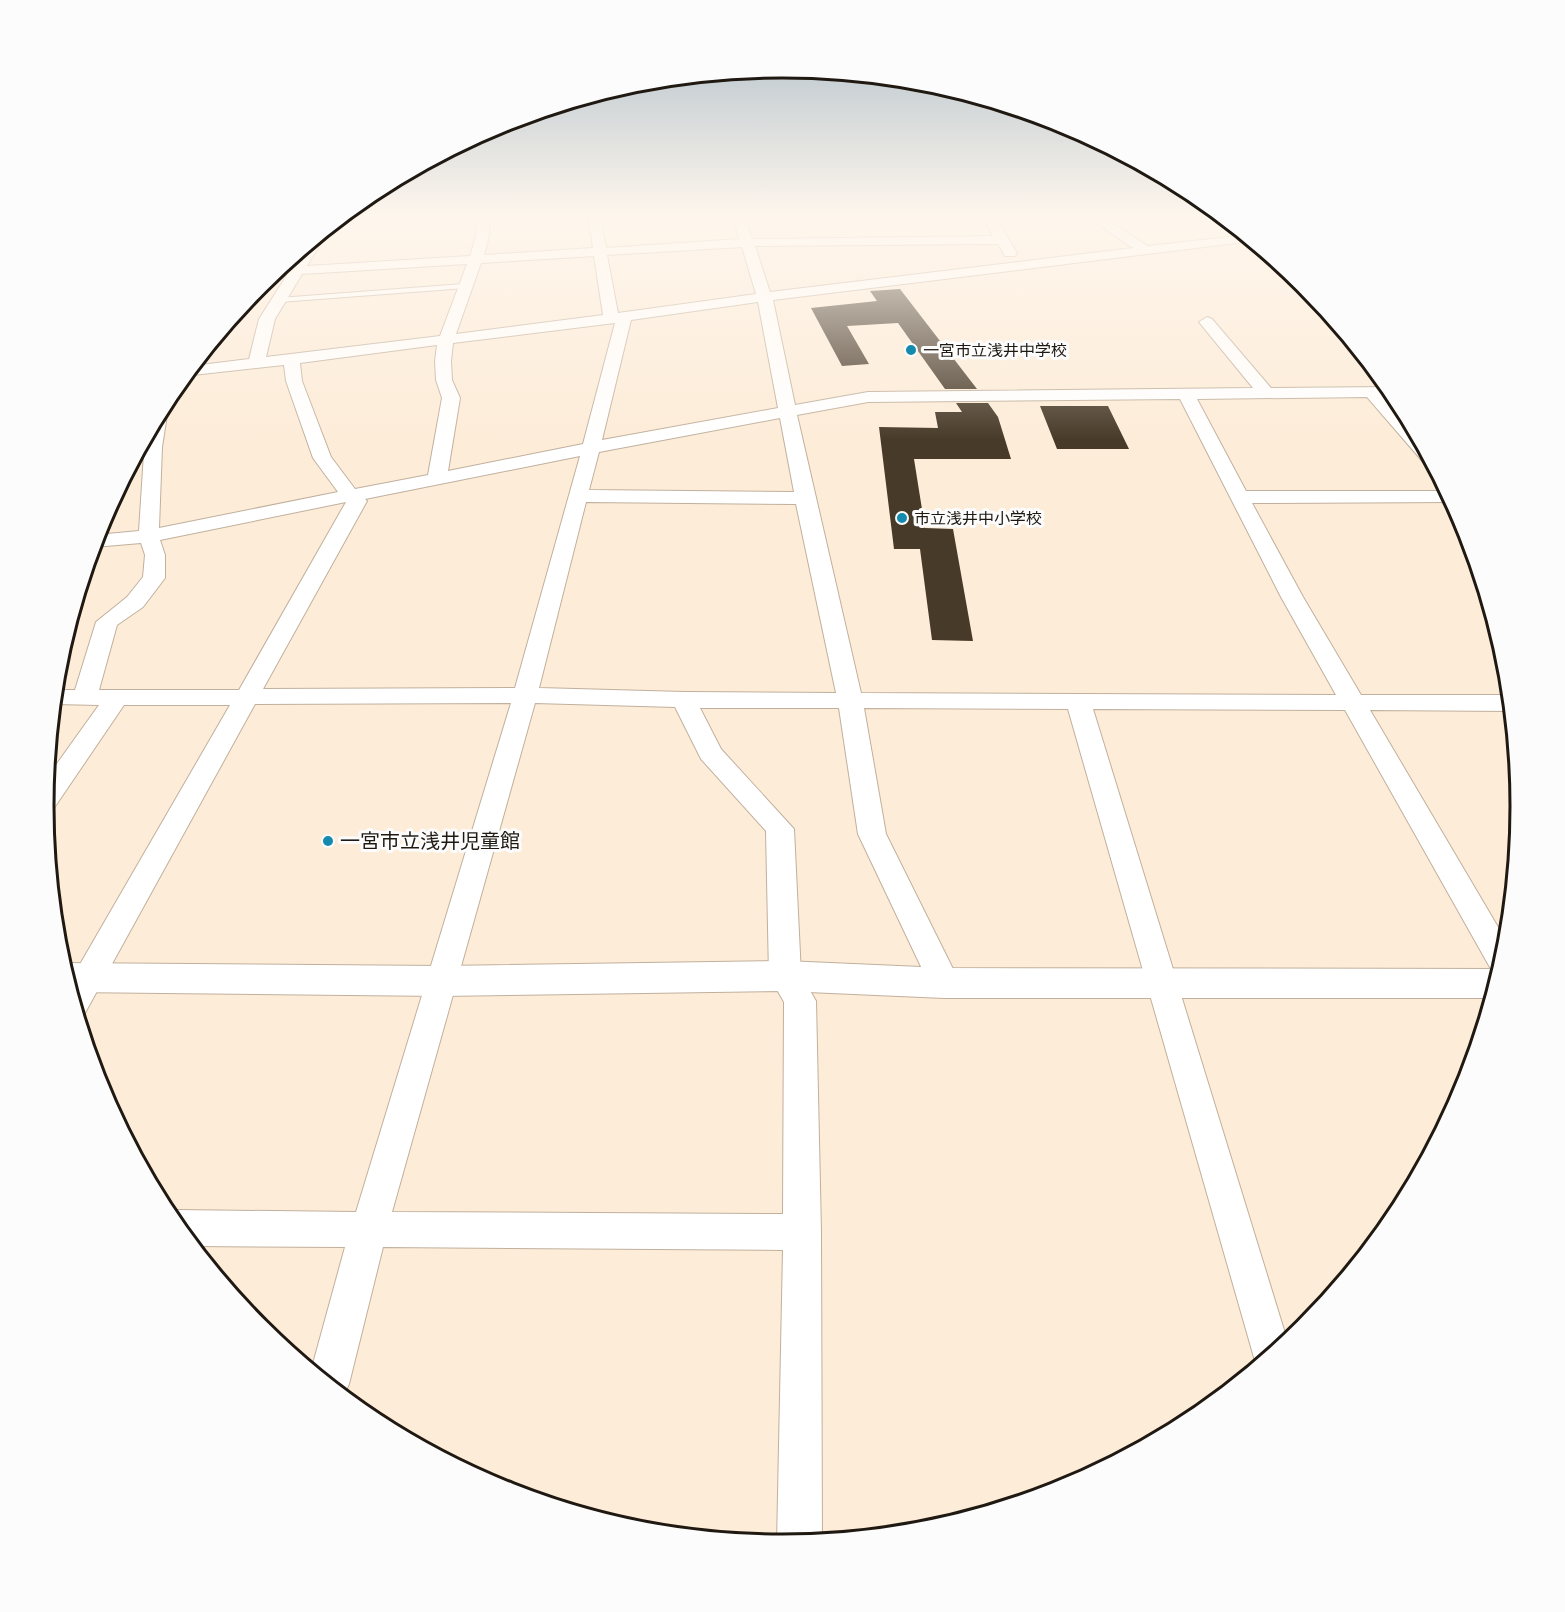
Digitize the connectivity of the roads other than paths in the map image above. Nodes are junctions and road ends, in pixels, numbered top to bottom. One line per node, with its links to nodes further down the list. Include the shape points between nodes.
1 (286, 289): 8 (street)
2 (421, 289): 8 (lane)
3 (463, 289): 11 (street)
4 (609, 289): 9 (street)
5 (762, 289): 7 (street)
6 (837, 289): 7 (street)
7 (765, 298): 9 (street); 19 (street)
8 (279, 300): 13 (street, via 267,320)
9 (617, 318): 11 (street); 22 (street, via 614,362)
10 (1207, 322): 15 (street)
11 (446, 340): 12 (street); 23 (street, via 444,386 451,398)
12 (291, 359): 13 (street); 26 (street, via 294,381 322,459)
13 (256, 364): 14 (street)
14 (199, 371)
15 (1265, 392): 16 (street); 18 (street)
16 (1371, 392): 17 (street); 20 (street)
17 (1381, 392)
18 (1185, 393): 19 (street, via 900,395 867,397); 27 (street)
19 (789, 412): 22 (street); 28 (street)
20 (1407, 432)
21 (154, 438): 29 (street)
22 (590, 448): 23 (street); 24 (street)
23 (437, 478): 26 (street)
24 (577, 496): 28 (street); 31 (street)
25 (1442, 496): 27 (street)
26 (351, 497): 29 (street); 35 (street, via 357,501)
27 (1240, 497): 39 (street, via 1292,597)
28 (805, 498): 37 (street)
29 (149, 536): 30 (street); 34 (street, via 155,555 154,578 135,602 107,622)
30 (104, 540)
31 (525, 695): 35 (street); 36 (street); 44 (street)
32 (118, 696): 34 (street); 35 (street); 41 (street)
33 (62, 697): 34 (street)
34 (86, 697)
35 (245, 697): 48 (street)
36 (684, 700): 37 (street); 43 (street, via 710,753 780,829)
37 (850, 700): 38 (street); 45 (street, via 872,834)
38 (1078, 702): 39 (street); 46 (street)
39 (1355, 703): 40 (street); 42 (street)
40 (1504, 703)
41 (55, 787)
42 (1496, 951)
43 (785, 976): 44 (street); 45 (street); 52 (street, via 800,1001)
44 (442, 981): 49 (street); 51 (street)
45 (944, 983): 46 (street)
46 (1160, 983): 47 (street); 53 (street)
47 (1489, 983)
48 (77, 986)
49 (77, 987)
50 (190, 1228): 51 (street)
51 (369, 1229): 52 (street); 54 (street)
52 (802, 1232): 55 (street)
53 (1270, 1348)
54 (330, 1377)
55 (800, 1534)

